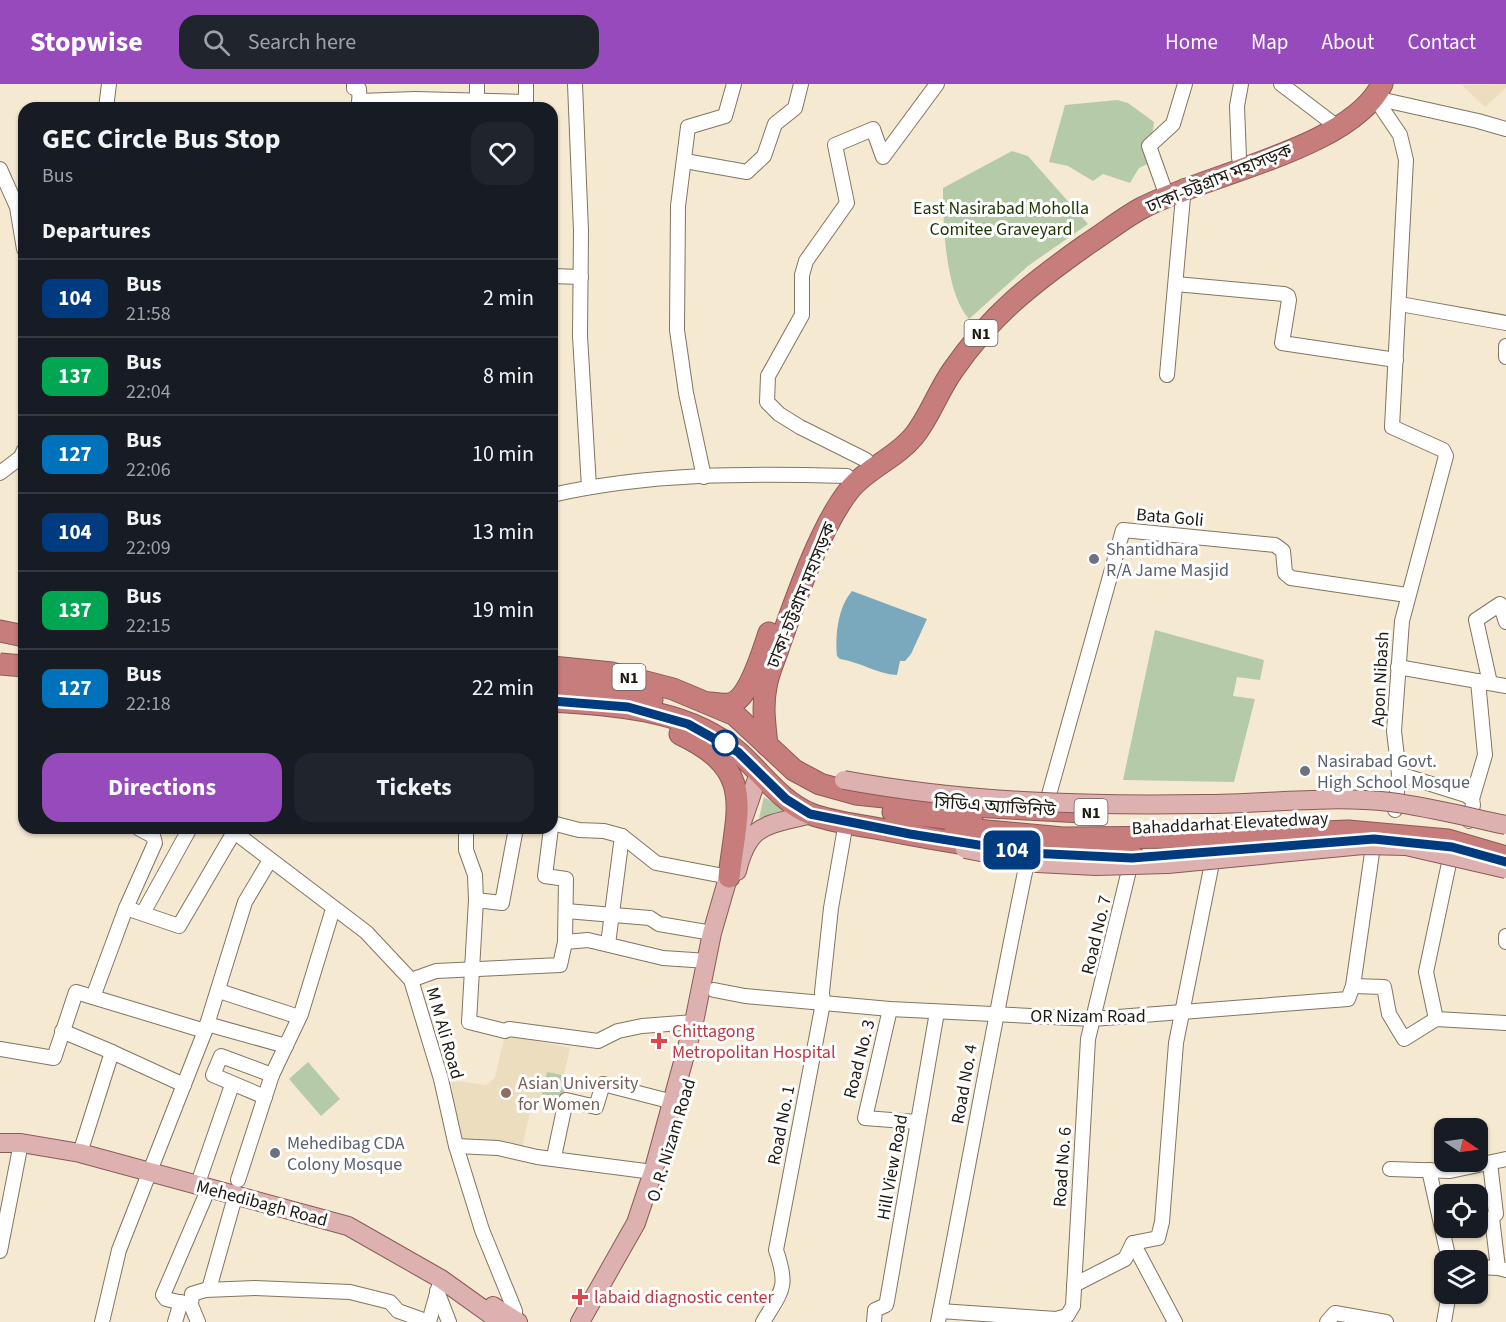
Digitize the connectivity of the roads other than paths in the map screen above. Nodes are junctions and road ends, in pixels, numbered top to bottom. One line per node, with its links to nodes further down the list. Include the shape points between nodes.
1 (109, 84): 16 (street)
2 (354, 84): 17 (street, via 359,89)
3 (415, 84): 14 (street)
4 (477, 84): 15 (street)
5 (526, 84): 20 (street)
6 (575, 84): 29 (street)
7 (734, 84): 24 (street, via 725,116 688,127)
8 (801, 84): 24 (street, via 795,108 775,124 764,156 747,172)
9 (937, 84): 38 (street, via 883,157 873,129 835,145 847,203 806,261 802,315 768,376 767,402 779,414)
10 (1185, 84): 26 (street, via 1173,124 1149,146)
11 (1241, 84): 23 (street, via 1237,106)
12 (1281, 84): 21 (street)
13 (1376, 89): 21 (highway, ঢাকা-চট্টগ্রাম মহাসড়ক / N1); 22 (street); 26 (highway, ঢাকা-চট্টগ্রাম মহাসড়ক / N1, via 1346,124 1325,136); 31 (street, via 1400,135 1406,160)
14 (415, 99): 15 (street); 18 (street)
15 (477, 100): 19 (street)
16 (107, 102)
17 (359, 102)
18 (381, 102)
19 (497, 102)
20 (526, 102)
21 (1331, 122): 23 (highway, ঢাকা-চট্টগ্রাম মহাসড়ক / N1)
22 (1506, 129)
23 (1239, 158): 26 (highway, ঢাকা-চট্টগ্রাম মহাসড়ক / N1)
24 (685, 161): 41 (street, via 678,206 677,330)
25 (0, 169): 27 (street)
26 (1177, 186): 30 (street); 38 (highway, ঢাকা-চট্টগ্রাম মহাসড়ক / N1, via 1133,204 977,318 950,352 918,411 901,433); 57 (highway, ঢাকা-চট্টগ্রাম মহাসড়ক / N1, via 1113,227 996,314 953,370 912,438 851,489 838,507 805,578 766,685)
27 (18, 213)
28 (558, 276): 29 (street)
29 (581, 277): 42 (street, via 580,336)
30 (1176, 284): 35 (street, via 1284,294 1289,300 1281,343); 36 (street)
31 (1400, 304): 32 (street); 35 (street)
32 (1506, 323)
33 (1506, 346): 34 (street)
34 (1506, 357)
35 (1396, 360): 44 (street, Apon Nibash, via 1393,429 1443,450 1446,456)
36 (1167, 375)
37 (18, 459): 39 (street)
38 (866, 460): 40 (highway, ঢাকা-চট্টগ্রাম মহাসড়ক / N1)
39 (0, 473)
40 (847, 476): 41 (street); 55 (highway, ঢাকা-চট্টগ্রাম মহাসড়ক / N1, via 818,519 745,693 729,704)
41 (704, 477): 42 (street)
42 (589, 487): 43 (street)
43 (558, 494)
44 (1407, 595): 48 (street, Apon Nibash); 63 (street, Bata Goli, via 1291,578 1285,573 1283,551 1275,545 1123,530)
45 (1506, 622): 50 (street, via 1500,604 1476,620)
46 (0, 632): 47 (highway)
47 (18, 635)
48 (1398, 667): 50 (street); 60 (street, Apon Nibash, via 1394,731)
49 (558, 668): 55 (highway, সিডিএ অ্যাভিনিউ / N1, via 612,673 673,689)
50 (1484, 682): 52 (street); 61 (street, via 1485,755)
51 (558, 685): 79 (highway, Bahaddarhat Elevatedway, via 628,692 692,714 734,734 800,788 856,807 1071,828 1152,828 1355,817 1407,822)
52 (1506, 686)
53 (558, 694): 83 (highway, Bahaddarhat Elevatedway, via 624,699 686,717 728,737 797,796 828,810 853,815 1063,838 1399,833 1448,840)
54 (558, 701): 56 (highway, সিডিএ অ্যাভিনিউ / N1)
55 (704, 702): 57 (highway, সিডিএ অ্যাভিনিউ / N1, via 735,715)
56 (628, 707): 59 (highway, সিডিএ অ্যাভিনিউ / N1, via 711,735 738,752); 88 (highway, via 702,746 730,772 737,790)
57 (767, 745): 58 (highway, সিডিএ অ্যাভিনিউ / N1)
58 (794, 770): 63 (highway, সিডিএ অ্যাভিনিউ / N1, via 820,784 855,794); 68 (main road, bridge, via 909,792 1061,805 1389,802)
59 (759, 773): 64 (highway, সিডিএ অ্যাভিনিউ / N1, via 786,799); 88 (main road, via 748,799)
60 (1400, 774): 61 (street); 62 (street, Apon Nibash)
61 (1472, 799): 65 (street)
62 (1395, 810): 63 (highway, সিডিএ অ্যাভিনিউ / N1, via 1305,806); 65 (highway, সিডিএ অ্যাভিনিউ / N1)
63 (1044, 811)
64 (810, 814): 66 (highway, সিডিএ অ্যাভিনিউ / N1); 103 (main road, O. R. Nizam Road, via 764,826 752,834 742,852)
65 (1469, 821): 68 (highway, সিডিএ অ্যাভিনিউ / N1)
66 (846, 822): 76 (highway, সিডিএ অ্যাভিনিউ / N1); 107 (street, Road No. 1, via 831,908)
67 (558, 825): 77 (street)
68 (1506, 828)
69 (149, 834): 90 (street, via 155,843)
70 (187, 834): 93 (street)
71 (230, 834): 93 (street, via 182,924)
72 (237, 834): 85 (street, M M Ali Road)
73 (466, 834): 89 (street)
74 (515, 834): 89 (street, via 502,903)
75 (550, 834): 92 (street, via 545,876 566,879)
76 (915, 835): 81 (highway, সিডিএ অ্যাভিনিউ / N1); 87 (main road, bridge, via 936,844 1037,862 1096,866 1168,864 1363,845 1406,846)
77 (622, 836): 88 (street, via 656,864); 94 (street)
78 (1374, 839): 80 (highway, সিডিএ অ্যাভিনিউ / N1); 82 (highway, সিডিএ অ্যাভিনিউ / N1); 105 (street)
79 (1506, 845)
80 (1452, 847): 86 (highway, সিডিএ অ্যাভিনিউ / N1); 114 (street, via 1426,972)
81 (1029, 853): 84 (highway, সিডিএ অ্যাভিনিউ / N1); 111 (street, Road No. 4)
82 (1214, 853): 84 (highway, সিডিএ অ্যাভিনিউ / N1); 110 (street)
83 (1506, 857)
84 (1132, 858): 113 (street, Road No. 7)
85 (270, 860): 91 (street, M M Ali Road); 104 (street, via 245,902)
86 (1506, 862)
87 (1506, 869)
88 (729, 876): 95 (main road)
89 (476, 900): 101 (street)
90 (126, 908): 93 (street); 106 (street)
91 (333, 909): 102 (street, M M Ali Road, via 366,932); 112 (street)
92 (566, 911): 94 (street); 97 (street)
93 (143, 913)
94 (611, 916): 95 (street, via 650,918 659,924); 99 (street)
95 (712, 933): 100 (main road)
96 (1506, 936): 98 (street)
97 (565, 942): 99 (street, via 588,940); 101 (street, via 560,965)
98 (1506, 942)
99 (608, 944): 100 (street, via 663,958)
100 (708, 961): 115 (main road)
101 (474, 970): 102 (street, via 436,971); 115 (street, via 469,1022 505,1031 598,1041 618,1031 642,1026)
102 (411, 980): 130 (street, M M Ali Road, via 441,1079)
103 (714, 990): 107 (street, OR Nizam Road); 160 (main road, O. R. Nizam Road, via 659,1185 645,1222)
104 (219, 991): 112 (street); 117 (street)
105 (1353, 991): 110 (street, OR Nizam Road, via 1348,999); 114 (street, OR Nizam Road, via 1384,987 1389,1014 1404,1039)
106 (93, 996): 117 (street); 118 (street, via 75,992)
107 (823, 1003): 108 (street, OR Nizam Road); 152 (street, Road No. 1, via 776,1250 783,1272 781,1295)
108 (890, 1009): 109 (street, OR Nizam Road); 127 (street, Road No. 3, via 864,1118)
109 (937, 1011): 111 (street, OR Nizam Road); 127 (street, Hill View Road)
110 (1182, 1013): 113 (street, OR Nizam Road); 142 (street, via 1176,1043 1162,1222 1158,1238)
111 (994, 1015): 113 (street, OR Nizam Road); 151 (street, Road No. 4)
112 (299, 1017): 119 (street)
113 (1092, 1019): 147 (street, Road No. 6, via 1084,1090)
114 (1436, 1019): 116 (street)
115 (694, 1022): 126 (main road)
116 (1506, 1023)
117 (206, 1028): 119 (street); 123 (street)
118 (62, 1031): 120 (street, via 54,1058); 121 (street)
119 (286, 1046): 122 (street)
120 (0, 1049)
121 (112, 1052): 123 (street); 131 (street)
122 (272, 1075): 124 (street, via 220,1056 213,1077); 125 (street)
123 (184, 1085): 138 (street)
124 (232, 1085): 125 (street); 139 (street)
125 (265, 1097): 140 (street)
126 (672, 1102): 132 (street, via 603,1084 596,1107 566,1100); 137 (main road)
127 (918, 1122): 161 (street, Hill View Road, via 887,1301 875,1310)
128 (0, 1143): 129 (main road, Mehedibagh Road)
129 (21, 1143): 131 (main road, Mehedibagh Road); 144 (street)
130 (456, 1146): 132 (street, via 498,1148); 158 (street, M M Ali Road, via 482,1230 515,1311)
131 (80, 1153): 138 (main road, Mehedibagh Road)
132 (554, 1158): 137 (street)
133 (1506, 1159): 134 (street)
134 (1491, 1163): 136 (street, via 1466,1169); 145 (street, via 1496,1214 1492,1218)
135 (1390, 1169): 136 (street)
136 (1429, 1170): 143 (street)
137 (653, 1172): 159 (main road, via 636,1223)
138 (149, 1173): 139 (main road, Mehedibagh Road); 153 (street, via 119,1250)
139 (203, 1188): 140 (main road, Mehedibagh Road); 149 (street, via 163,1295)
140 (237, 1189): 141 (main road, Mehedibagh Road); 148 (street)
141 (348, 1226): 146 (main road, Mehedibagh Road); 158 (main road, via 392,1240)
142 (1133, 1243): 147 (street, via 1125,1259); 162 (street)
143 (1447, 1250)
144 (0, 1251)
145 (1502, 1269)
146 (439, 1285): 156 (street); 157 (street); 158 (main road, Mehedibagh Road)
147 (1074, 1285): 151 (street, Road No. 6, via 1073,1306 1067,1316 1056,1319)
148 (209, 1289): 149 (street, via 194,1292); 156 (street, via 350,1292 390,1302 398,1311)
149 (186, 1304): 154 (street); 155 (street)
150 (1447, 1304): 165 (street)
151 (939, 1317)
152 (765, 1321)
153 (102, 1322)
154 (175, 1322)
155 (198, 1322)
156 (429, 1322)
157 (449, 1322)
158 (512, 1322)
159 (580, 1322)
160 (591, 1322)
161 (874, 1322)
162 (1175, 1322)
163 (1327, 1322): 164 (street, via 1335,1313)
164 (1386, 1322)
165 (1444, 1322)

